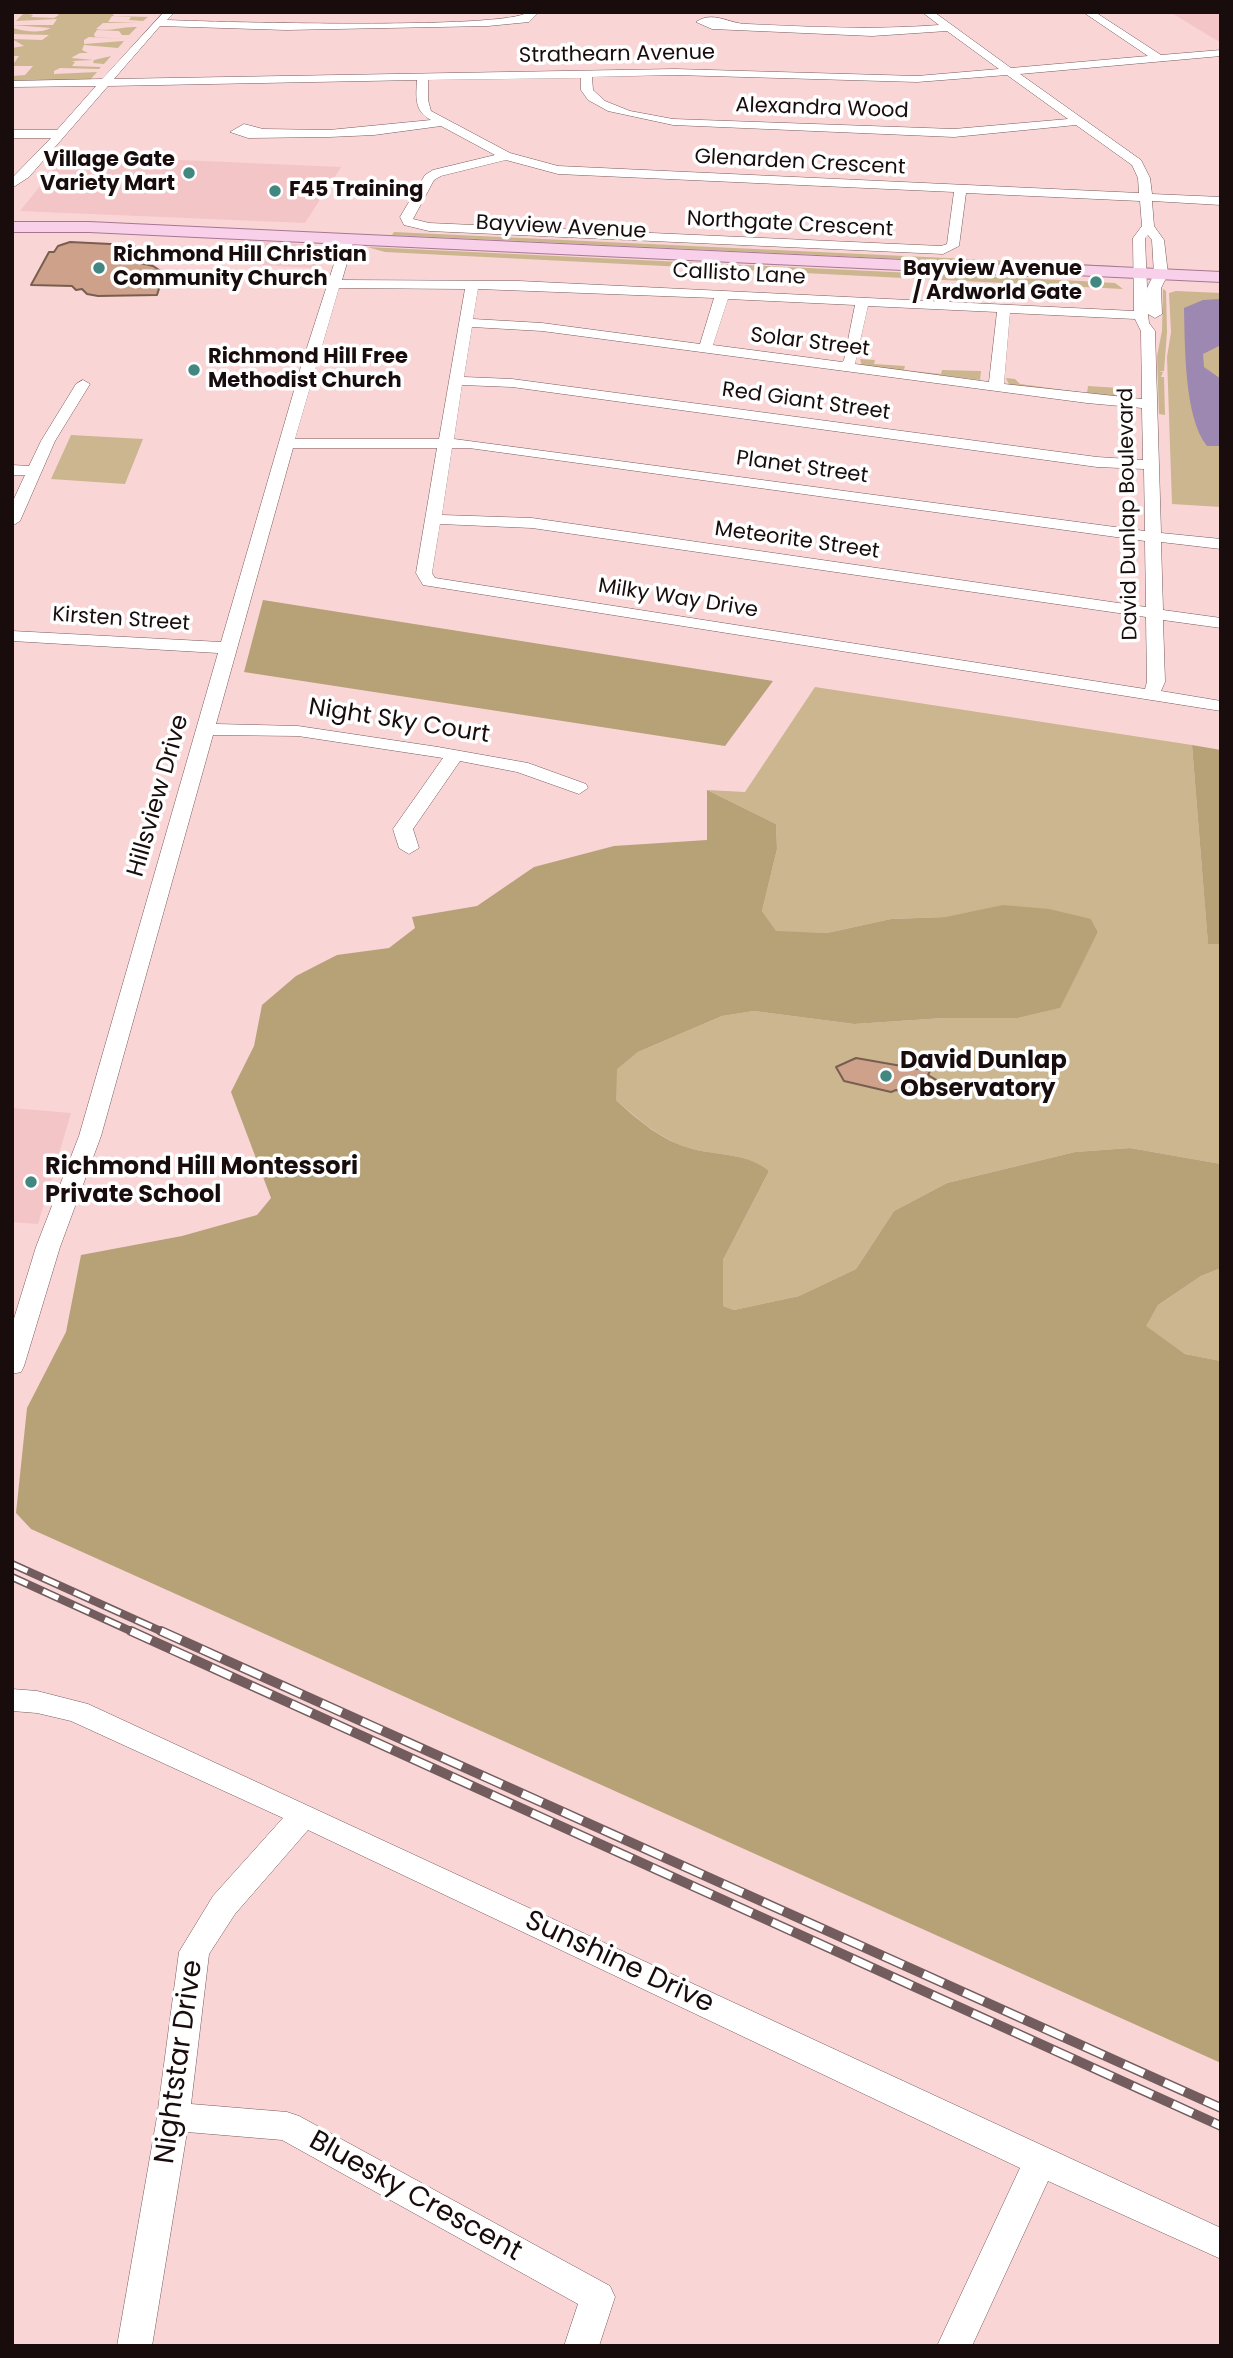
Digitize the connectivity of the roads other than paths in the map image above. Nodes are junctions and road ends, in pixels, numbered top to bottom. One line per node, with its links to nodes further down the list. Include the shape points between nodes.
1 (170, 12): 7 (street)
2 (331, 12): 9 (street)
3 (534, 12): 6 (street, via 524,20)
4 (927, 12): 10 (street)
5 (1088, 12): 12 (street)
6 (508, 17): 9 (street)
7 (157, 23): 9 (street); 16 (street)
8 (733, 25): 10 (street, via 872,33)
9 (324, 26)
10 (948, 28): 13 (street)
11 (1221, 53): 12 (street, Strathearn Avenue)
12 (1160, 59): 13 (street, Strathearn Avenue)
13 (1012, 73): 14 (street, Strathearn Avenue, via 898,80); 18 (street)
14 (586, 74): 15 (street, Strathearn Avenue); 18 (street, Alexandra Wood, via 587,91 603,103 634,116 673,122 954,133)
15 (423, 77): 16 (street, Strathearn Avenue); 19 (street, Glenarden Crescent, via 426,113)
16 (104, 83): 17 (street, Strathearn Avenue); 22 (street)
17 (12, 84)
18 (1080, 121): 26 (street, via 1137,163)
19 (442, 122): 20 (street, via 370,133); 23 (street, Glenarden Crescent)
20 (260, 132)
21 (12, 134): 22 (street)
22 (60, 134): 24 (street)
23 (506, 156): 25 (street, Glenarden Crescent, via 534,166 584,173); 25 (street, Northgate Crescent, via 451,168 429,178 406,217 408,222 429,227 943,250 953,246)
24 (15, 183): 27 (street, via 22,187)
25 (960, 190): 26 (street, Glenarden Crescent)
26 (1146, 198): 28 (street, Glenarden Crescent); 30 (street)
27 (12, 200)
28 (1221, 201)
29 (12, 219): 32 (main road, Bayview Avenue)
30 (1148, 226): 34 (street, David Dunlap Boulevard, via 1139,238); 35 (street, David Dunlap Boulevard, via 1158,240)
31 (12, 227): 32 (main road, Bayview Avenue)
32 (89, 227): 33 (main road, Bayview Avenue)
33 (348, 239): 34 (main road, Bayview Avenue); 37 (street, Hillsview Drive)
34 (1139, 277): 35 (main road, Bayview Avenue); 43 (street, David Dunlap Boulevard)
35 (1160, 277): 36 (main road, Bayview Avenue); 38 (main road, Bayview Avenue); 45 (street, David Dunlap Boulevard, via 1154,288 1156,323)
36 (1221, 277)
37 (334, 284): 39 (street, Callisto Lane); 52 (street, Hillsview Drive)
38 (1221, 284)
39 (472, 285): 40 (street, Callisto Lane); 44 (street, Milky Way Drive)
40 (722, 295): 41 (street, Callisto Lane); 46 (street)
41 (862, 302): 42 (street, Callisto Lane); 47 (street)
42 (1004, 309): 43 (street, Callisto Lane); 50 (street)
43 (1141, 316): 45 (street, David Dunlap Boulevard)
44 (467, 323): 46 (street, Solar Street, via 542,327); 48 (street, Milky Way Drive)
45 (1148, 331): 51 (street, David Dunlap Boulevard)
46 (703, 350): 47 (street, Solar Street)
47 (846, 368): 50 (street, Solar Street)
48 (457, 381): 53 (street, Milky Way Drive); 54 (street, Red Giant Street, via 512,383 1097,462)
49 (83, 384): 56 (street)
50 (996, 387): 51 (street, Solar Street)
51 (1149, 404): 54 (street, David Dunlap Boulevard)
52 (288, 443): 53 (street, Planet Street); 64 (street, Hillsview Drive)
53 (445, 443): 57 (street, Milky Way Drive); 59 (street, Planet Street)
54 (1151, 465): 59 (street, David Dunlap Boulevard)
55 (12, 470): 56 (street)
56 (34, 471): 58 (street)
57 (434, 519): 61 (street, Meteorite Street, via 532,523); 65 (street, Milky Way Drive, via 424,573 429,582 439,585)
58 (12, 520)
59 (1152, 537): 60 (street); 61 (street, David Dunlap Boulevard)
60 (1221, 544)
61 (1154, 613): 62 (street, Meteorite Street); 65 (street, David Dunlap Boulevard, via 1156,682)
62 (1221, 623)
63 (12, 636): 64 (street, Kirsten Street)
64 (228, 648): 67 (street, Hillsview Drive)
65 (1152, 695): 66 (street, Milky Way Drive)
66 (1221, 706)
67 (206, 729): 68 (street, Night Sky Court, via 298,731); 71 (street, Hillsview Drive, via 90,1136 48,1247)
68 (455, 755): 69 (street, Night Sky Court, via 521,767); 70 (street, via 403,829)
69 (579, 788)
70 (408, 848)
71 (12, 1366)
72 (12, 1700): 73 (street, Sunshine Drive, via 78,1712)
73 (304, 1815): 74 (street, Nightstar Drive, via 224,1905 194,1952); 75 (street, Sunshine Drive)
74 (173, 2117): 77 (street, Nightstar Drive); 78 (street, Bluesky Crescent, via 287,2126 598,2297)
75 (1040, 2162): 76 (street, Sunshine Drive); 79 (street)
76 (1221, 2244)
77 (134, 2346)
78 (581, 2346)
79 (954, 2346)

